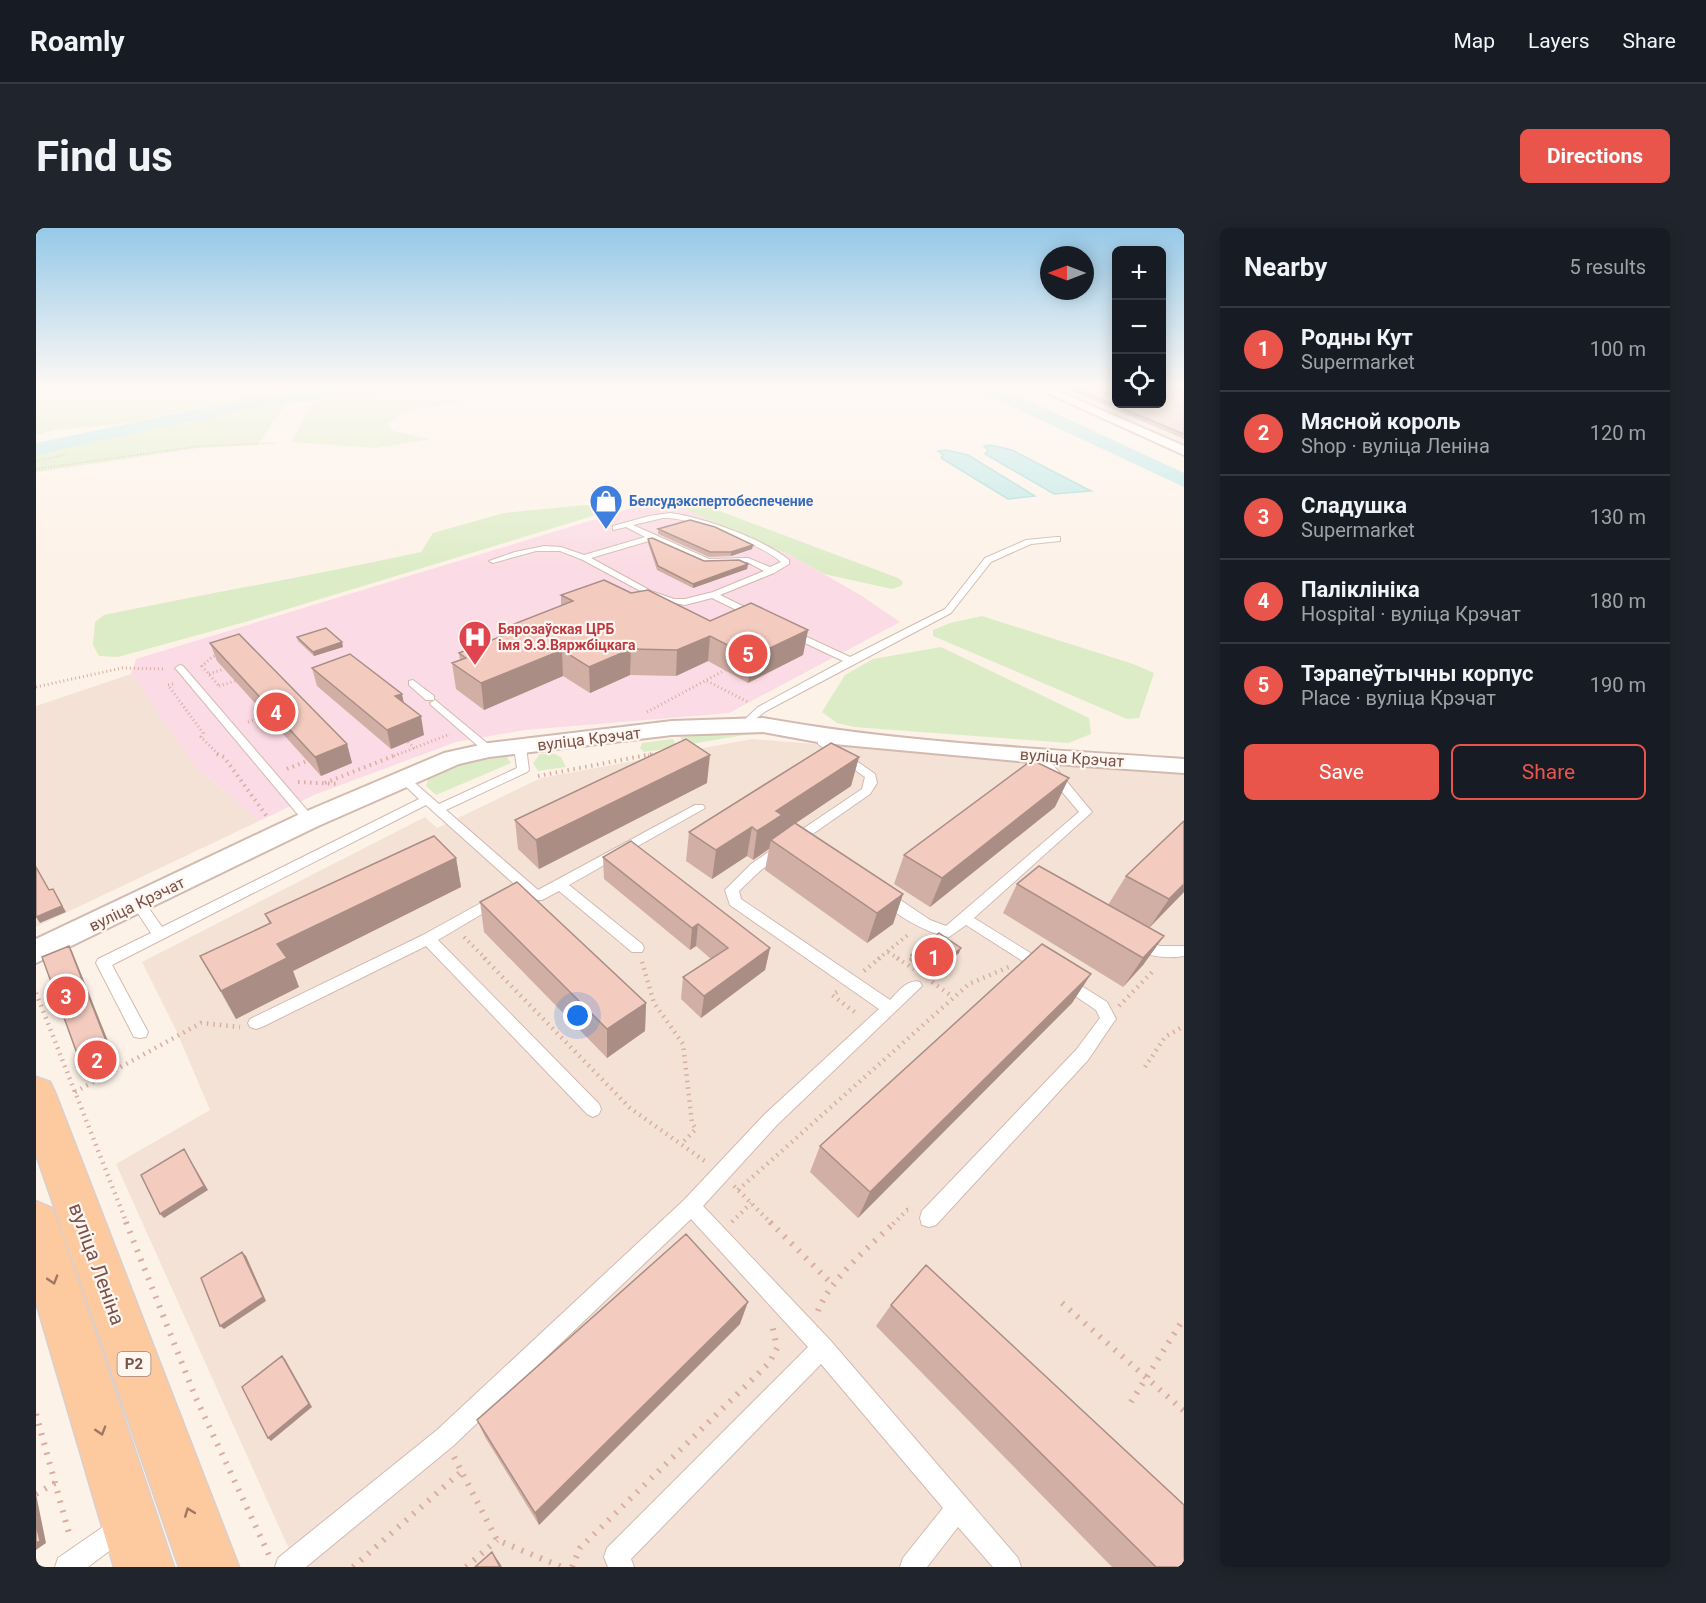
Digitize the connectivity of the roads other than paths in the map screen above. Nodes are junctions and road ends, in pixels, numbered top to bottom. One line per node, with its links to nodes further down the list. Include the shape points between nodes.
1 (628, 525): 2 (lane); 3 (lane); 7 (lane, via 659,516 685,516 783,558 786,562)
2 (616, 528)
3 (652, 537): 5 (lane); 7 (lane, via 708,561 747,560)
4 (1057, 539): 15 (lane, via 1029,542 988,560 948,611)
5 (584, 558): 6 (lane, via 560,548 539,549); 8 (lane)
6 (494, 561)
7 (771, 571): 10 (lane)
8 (636, 587): 9 (lane); 11 (lane)
9 (625, 591)
10 (711, 594): 11 (lane); 13 (lane)
11 (676, 603): 12 (lane)
12 (657, 610)
13 (764, 620)
14 (775, 625): 15 (lane)
15 (850, 662): 18 (lane)
16 (180, 669): 28 (lane)
17 (413, 683): 21 (lane)
18 (753, 717): 19 (street, вуліца Крэчат, via 763,725); 20 (street, вуліца Крэчат)
19 (823, 735): 22 (street, вуліца Крэчат); 41 (lane, via 822,742 871,776 871,783 803,843 756,867 732,890 735,902)
20 (520, 747): 21 (street, вуліца Крэчат); 27 (lane, via 523,770)
21 (489, 750): 24 (street, вуліца Крэчат, via 452,758)
22 (1040, 756): 23 (street, вуліца Крэчат); 33 (lane, via 1086,812 1026,873)
23 (1184, 766)
24 (404, 779): 25 (lane); 28 (street, вуліца Крэчат)
25 (426, 800): 27 (lane); 34 (lane)
26 (699, 808): 30 (lane)
27 (437, 809): 29 (lane)
28 (309, 820): 32 (street, вуліца Крэчат)
29 (522, 885): 30 (lane, via 537,897); 36 (lane)
30 (560, 885): 37 (lane)
31 (875, 890): 33 (lane, via 943,932)
32 (138, 903): 34 (lane); 39 (street, вуліца Крэчат)
33 (966, 919): 47 (lane, via 1102,1006 1108,1019 1082,1055)
34 (159, 934): 43 (lane, via 103,963)
35 (1127, 937): 38 (lane, via 1156,951)
36 (429, 939): 42 (lane); 45 (lane)
37 (637, 948)
38 (1184, 951)
39 (36, 952)
40 (915, 986): 41 (lane)
41 (890, 1008): 46 (lane, via 801,1090 719,1172)
42 (256, 1023)
43 (140, 1032)
44 (56, 1094): 53 (main road, вуліца Леніна / Р2, one-way to 44)
45 (593, 1109)
46 (691, 1206): 49 (lane); 54 (lane, via 445,1438)
47 (924, 1214)
48 (36, 1224): 51 (main road, one-way to 51)
49 (823, 1347): 50 (lane); 55 (lane, via 616,1557)
50 (957, 1509): 56 (lane); 57 (lane)
51 (137, 1544): 52 (lane)
52 (72, 1564)
53 (209, 1567)
54 (287, 1567)
55 (622, 1567)
56 (912, 1567)
57 (1009, 1567)

